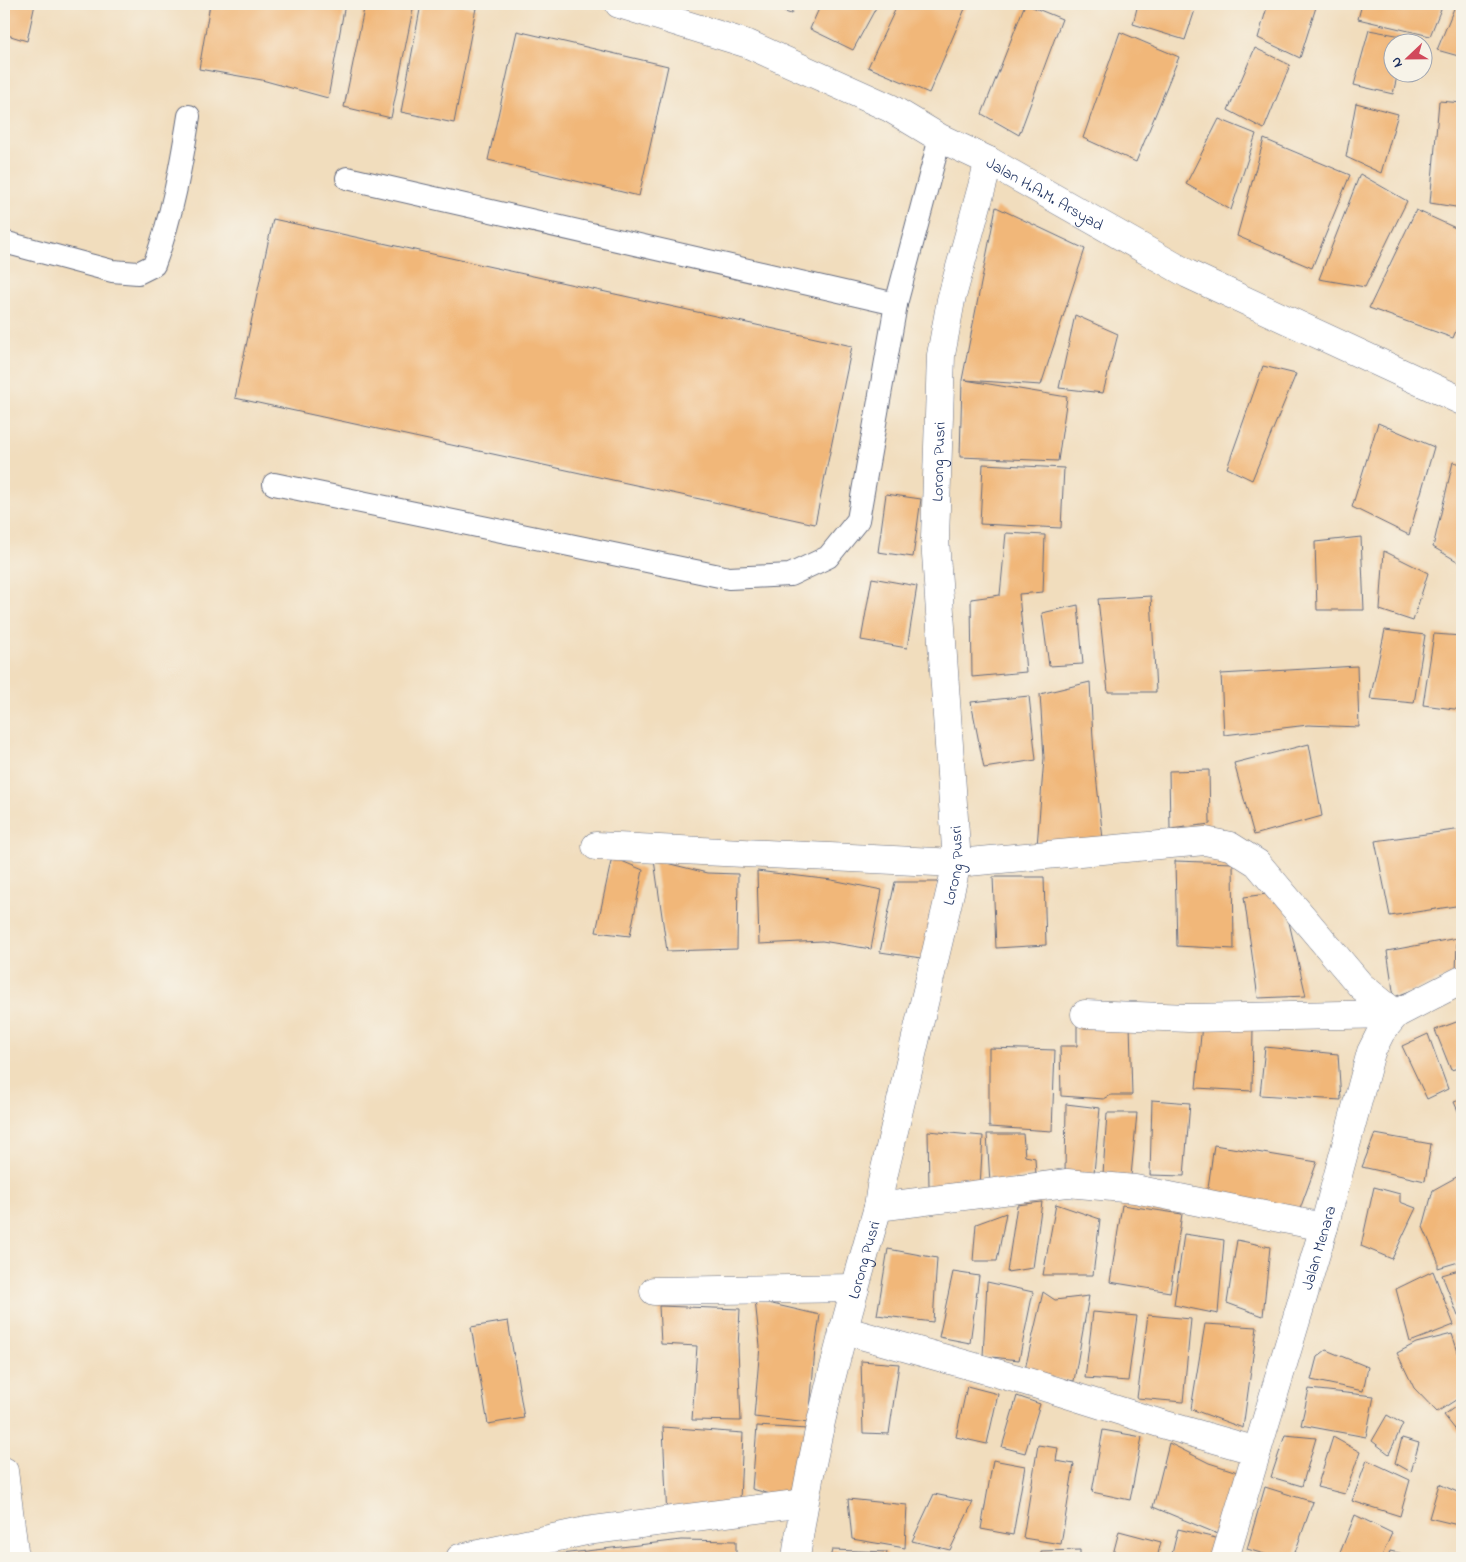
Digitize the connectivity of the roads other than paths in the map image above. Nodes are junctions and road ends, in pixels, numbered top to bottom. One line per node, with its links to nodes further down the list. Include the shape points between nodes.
1 (620, 4): 3 (main road, Jalan H.A.M. Arsyad, via 748,44 890,108)
2 (189, 116): 6 (lane, via 181,167 154,265 138,272 112,271)
3 (940, 138): 4 (main road, Jalan H.A.M. Arsyad); 7 (lane)
4 (989, 161): 8 (main road, Jalan H.A.M. Arsyad, via 1188,274); 11 (main road, Lorong Pusri, via 941,354 936,539)
5 (347, 178): 7 (lane)
6 (4, 242)
7 (896, 304): 9 (lane, via 858,520 828,557 790,575 729,578)
8 (1462, 400)
9 (274, 484)
10 (596, 846): 11 (main road)
11 (957, 863): 14 (main road, via 1206,841 1230,846 1257,863 1361,986); 15 (main road, Lorong Pusri)
12 (1462, 980): 14 (main road, Jalan Menara)
13 (1085, 1014): 14 (main road, via 1189,1018)
14 (1396, 1014): 16 (main road, Jalan Menara, via 1381,1032 1371,1052)
15 (878, 1206): 16 (main road, via 1067,1183 1135,1189); 17 (main road, Lorong Pusri)
16 (1324, 1227): 20 (main road, Jalan Menara)
17 (854, 1288): 18 (main road); 19 (main road, Lorong Pusri)
18 (654, 1291)
19 (843, 1330): 20 (main road); 22 (main road, Lorong Pusri)
20 (1257, 1451): 26 (main road, Jalan Menara)
21 (4, 1471): 23 (main road)
22 (804, 1503): 24 (main road, via 586,1531); 25 (main road, Lorong Pusri)
23 (15, 1558)
24 (460, 1558)
25 (796, 1558)
26 (1225, 1558)

